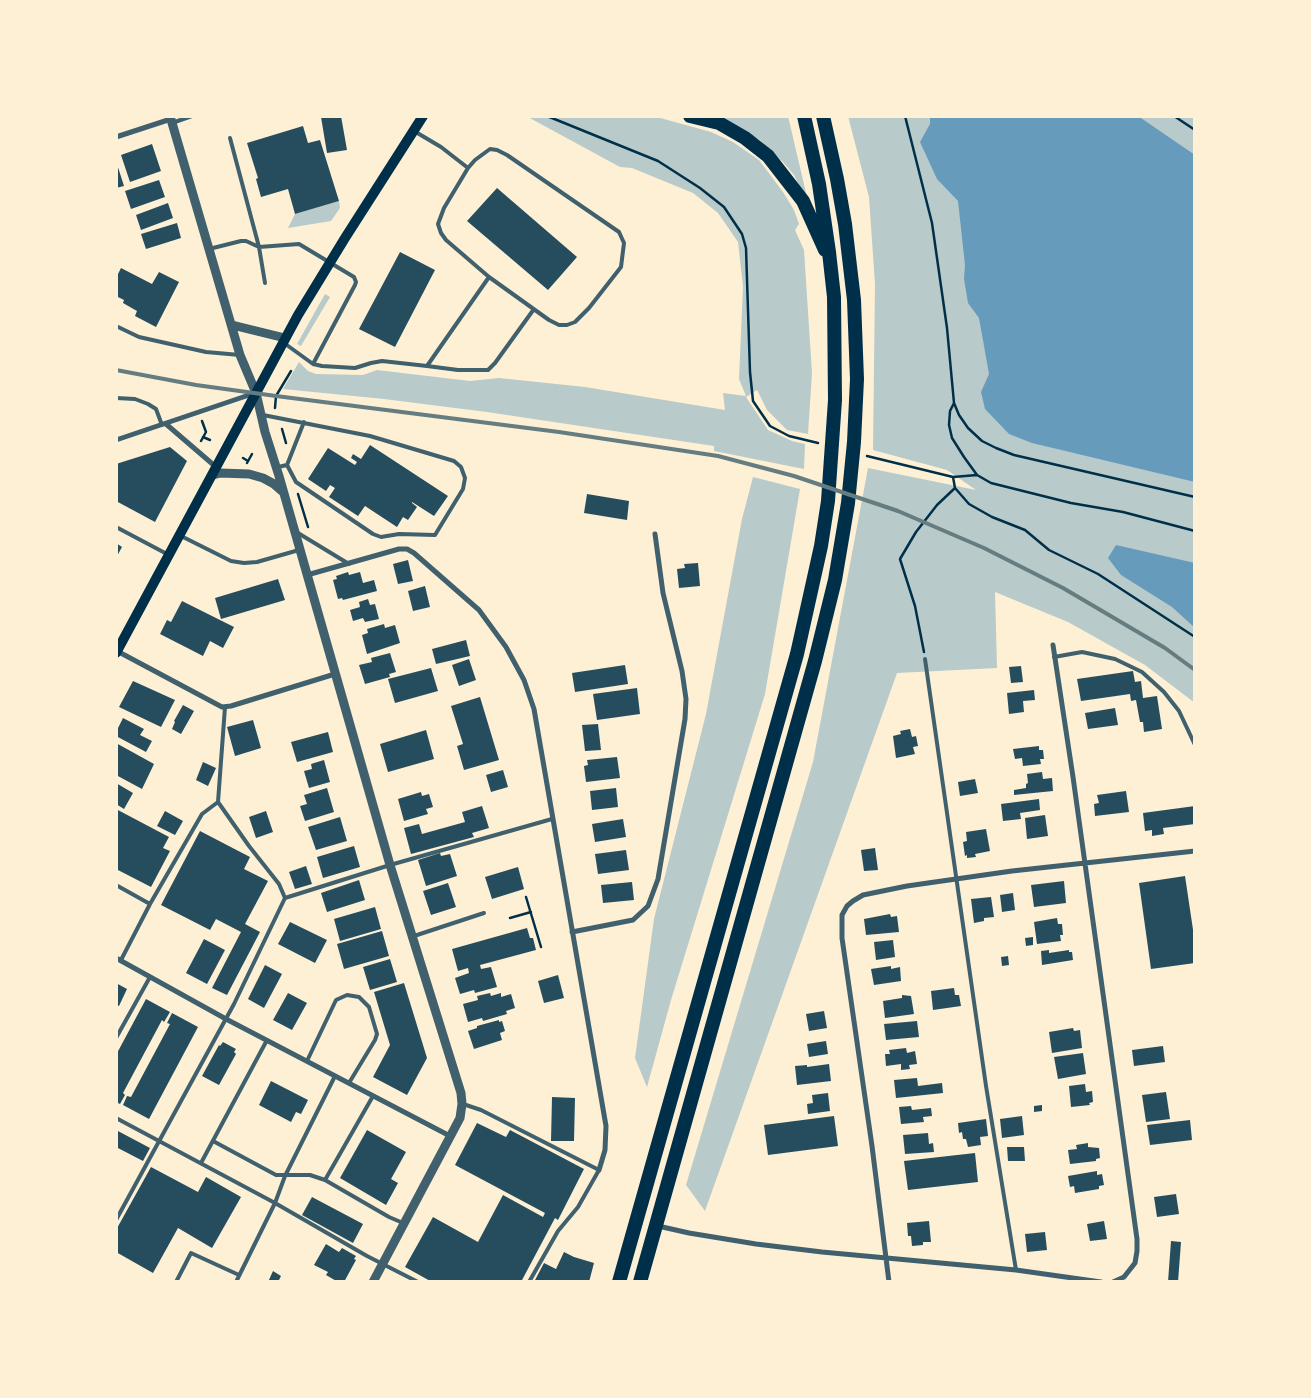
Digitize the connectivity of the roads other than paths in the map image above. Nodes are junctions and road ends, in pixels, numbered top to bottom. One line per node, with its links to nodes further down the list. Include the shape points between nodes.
1 (192, 116): 6 (lane)
2 (690, 116): 14 (highway, via 719,122 768,156 803,201)
3 (804, 116): 14 (highway, via 819,184)
4 (823, 116): 82 (highway, via 845,224 854,300 857,379 848,503 835,580 815,661)
5 (422, 117): 7 (main road)
6 (171, 119): 8 (street); 12 (street)
7 (414, 131): 10 (lane, via 442,147); 13 (main road)
8 (116, 137)
9 (230, 138): 11 (lane)
10 (468, 168): 15 (lane, via 438,224 446,240); 17 (lane, via 490,149 497,150 619,232 624,243 621,267 575,322 559,325)
11 (259, 247): 12 (lane, via 240,241); 13 (lane, via 299,244); 16 (lane)
12 (209, 249): 18 (street)
13 (330, 262): 20 (main road); 22 (lane, via 354,277 356,282)
14 (830, 263): 93 (highway, via 834,297 833,442 828,501 815,573 797,654)
15 (489, 277): 17 (lane); 23 (lane)
16 (265, 283)
17 (534, 309): 23 (lane, via 488,370)
18 (232, 325): 20 (street); 21 (street)
19 (116, 326): 21 (lane, via 139,337 206,352)
20 (284, 340): 22 (lane); 24 (main road)
21 (240, 354): 24 (street)
22 (313, 364): 23 (lane, via 355,368 382,361)
23 (427, 366)
24 (256, 393): 26 (street); 28 (street); 32 (main road)
25 (116, 398): 28 (lane, via 148,404 156,410)
26 (261, 415): 27 (lane); 31 (street)
27 (304, 422): 30 (lane); 30 (lane, via 370,436 454,461 461,467 465,478 463,489 435,535 381,537 296,482)
28 (164, 425): 29 (street); 32 (street)
29 (116, 440)
30 (287, 465): 31 (lane)
31 (276, 468): 33 (street)
32 (215, 471): 33 (street, via 263,478); 37 (main road)
33 (283, 492): 35 (street)
34 (116, 527): 39 (lane)
35 (294, 530): 38 (street); 40 (lane)
36 (655, 534): 59 (street, via 663,593 686,699 658,879 648,906 633,920)
37 (180, 535): 38 (lane, via 231,561 244,563); 39 (main road)
38 (299, 550): 41 (street)
39 (169, 555): 43 (main road)
40 (349, 564): 41 (street); 50 (street, via 407,549 479,610 506,647 524,680 534,709)
41 (307, 575): 46 (street)
42 (1053, 645): 44 (street)
43 (117, 652): 47 (street)
44 (1054, 657): 48 (lane, via 1082,652 1115,659 1142,672 1179,711); 52 (street)
45 (926, 659): 54 (lane)
46 (335, 674): 47 (street); 53 (street)
47 (225, 707): 49 (lane)
48 (1195, 745)
49 (218, 802): 56 (lane, via 279,884); 57 (lane, via 202,814)
50 (552, 819): 53 (lane); 59 (street)
51 (1195, 851): 52 (street)
52 (1084, 864): 54 (street); 97 (street, via 1137,1239 1134,1263 1124,1277)
53 (390, 865): 56 (lane); 60 (street)
54 (958, 878): 83 (street, via 863,895 853,900 842,915 842,938); 85 (lane, via 989,1105)
55 (116, 885): 57 (lane)
56 (285, 898): 63 (lane)
57 (150, 904): 61 (lane)
58 (484, 913): 60 (lane)
59 (572, 932): 76 (street, via 606,1126 606,1150)
60 (412, 937): 70 (street)
61 (119, 959): 62 (street)
62 (150, 977): 63 (street); 64 (lane)
63 (226, 1019): 65 (street); 73 (lane)
64 (116, 1038)
65 (267, 1040): 66 (street); 74 (lane)
66 (307, 1061): 67 (street); 68 (lane, via 336,1000 347,995 360,997 369,1007 376,1034)
67 (335, 1076): 68 (street); 77 (lane)
68 (349, 1083): 69 (street)
69 (373, 1096): 72 (street); 78 (lane)
70 (462, 1104): 72 (street, via 460,1118); 76 (lane, via 481,1110)
71 (116, 1118): 73 (lane)
72 (450, 1136): 81 (street)
73 (159, 1141): 75 (lane); 80 (lane)
74 (213, 1141): 75 (lane); 77 (lane, via 276,1175)
75 (201, 1163): 79 (lane)
76 (599, 1170): 92 (lane)
77 (285, 1176): 78 (lane, via 310,1175); 79 (lane)
78 (325, 1180): 81 (lane)
79 (276, 1203): 84 (lane); 86 (lane)
80 (116, 1220)
81 (404, 1223): 84 (street)
82 (656, 1225): 83 (street, via 756,1244); 94 (highway)
83 (886, 1258): 85 (street); 95 (street)
84 (383, 1263): 90 (street); 91 (lane)
85 (1016, 1270): 87 (street)
86 (239, 1275): 88 (lane, via 191,1252); 89 (lane)
87 (1074, 1280): 96 (street)
88 (176, 1282)
89 (236, 1282)
90 (373, 1282)
91 (418, 1282)
92 (529, 1282)
93 (619, 1282)
94 (640, 1282)
95 (889, 1282)
96 (1101, 1282)
97 (1113, 1282)

